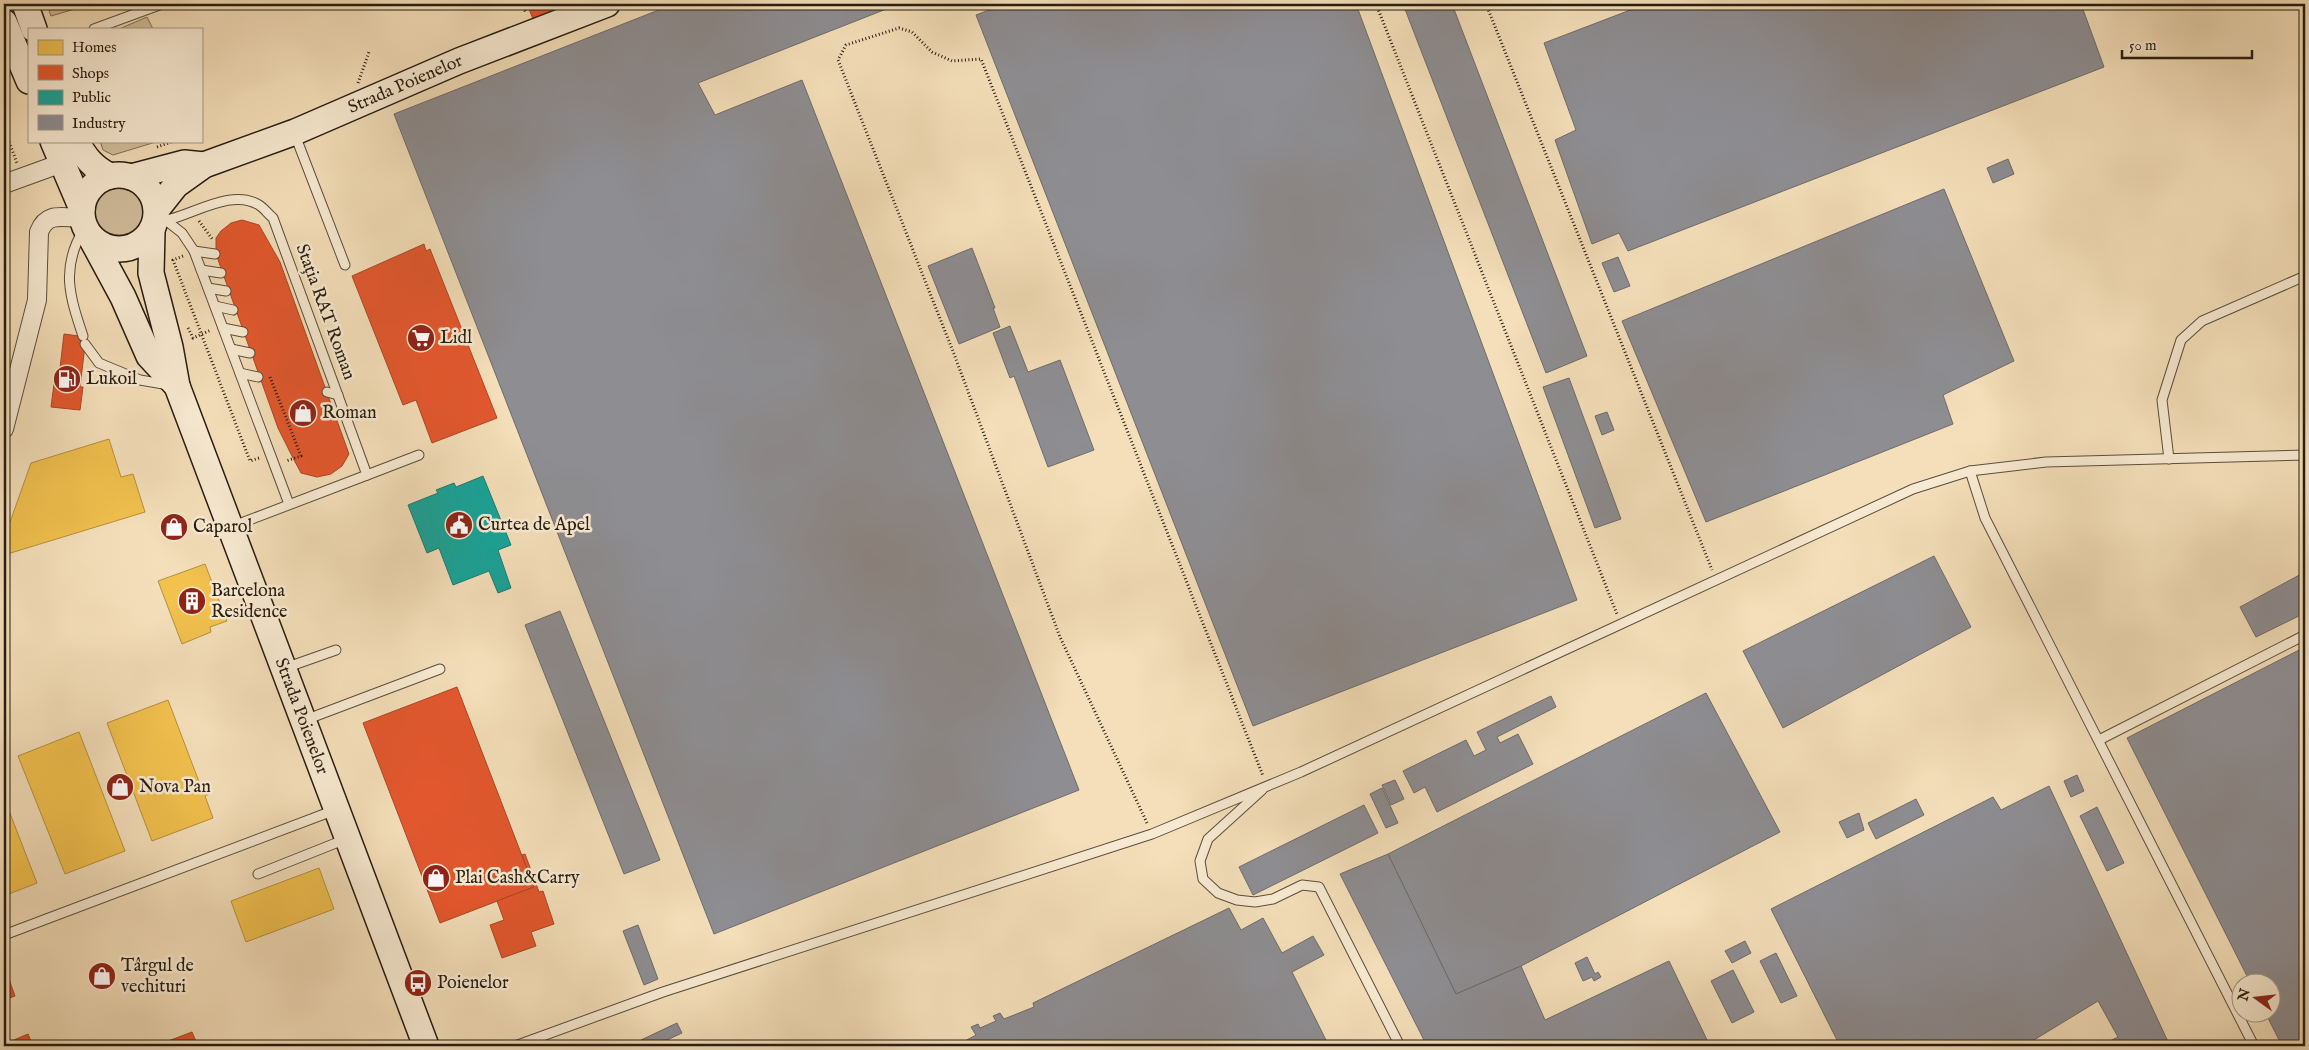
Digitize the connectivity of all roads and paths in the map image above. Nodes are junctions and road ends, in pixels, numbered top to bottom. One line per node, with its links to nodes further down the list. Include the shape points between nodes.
1 (25, 4): 7 (main road)
2 (162, 4): 8 (lane)
3 (607, 4): 13 (main road, Strada Poienelor, via 459,61)
4 (1376, 4): 59 (path)
5 (1486, 4): 58 (path)
6 (4, 22): 10 (main road)
7 (34, 28)
8 (97, 28)
9 (370, 52): 11 (path)
10 (28, 79)
11 (356, 89)
12 (4, 129): 20 (path)
13 (295, 132): 18 (main road, Strada Poienelor); 29 (lane)
14 (77, 142): 19 (main road, via 95,167)
15 (171, 142): 16 (path)
16 (149, 149)
17 (58, 152): 20 (street); 23 (main road, Strada Poienelor)
18 (204, 165): 19 (main road, Strada Poienelor, via 184,163); 22 (main road, Strada Poienelor, via 176,186)
19 (121, 176): 22 (main road, via 141,181 149,189); 23 (main road, via 99,180 91,188 85,198)
20 (22, 177): 21 (street)
21 (4, 184)
22 (158, 221): 23 (main road, via 136,245 122,249 106,247); 25 (lane, via 182,233); 46 (main road, Strada Poienelor, via 151,273); 48 (lane, Stația RAT Roman, via 213,203 241,200 258,204 273,218 301,304)
23 (85, 222): 46 (main road, Strada Poienelor, via 149,356); 46 (lane, via 70,265 70,297 84,340 99,363 140,380); 49 (street, via 51,217 43,222 39,232 37,300)
24 (179, 251): 40 (path, via 184,255 173,260)
25 (194, 251): 26 (lane); 30 (lane)
26 (215, 254)
27 (169, 257): 28 (path)
28 (168, 263)
29 (345, 265)
30 (201, 270): 31 (lane); 33 (lane)
31 (221, 273)
32 (2305, 276): 52 (lane, via 2202,321 2181,340 2162,400)
33 (208, 288): 34 (lane); 35 (lane)
34 (226, 291)
35 (215, 306): 36 (lane); 38 (lane)
36 (233, 310)
37 (186, 322): 40 (path, via 193,338)
38 (223, 327): 39 (lane); 40 (path); 41 (lane)
39 (243, 332)
40 (201, 334): 53 (path, via 250,461 260,458 263,470)
41 (231, 349): 42 (lane); 44 (lane)
42 (250, 353)
43 (268, 372): 53 (path, via 301,456)
44 (240, 373): 45 (lane); 53 (lane)
45 (258, 377)
46 (177, 386): 57 (main road, Strada Poienelor)
47 (327, 392): 48 (lane)
48 (338, 395): 55 (lane, Stația RAT Roman)
49 (4, 430)
50 (419, 454): 55 (lane)
51 (2305, 455): 52 (lane)
52 (2168, 459): 54 (lane, via 2046,462)
53 (275, 465): 56 (lane)
54 (1970, 471): 58 (lane, via 1913,489); 65 (lane, via 1985,518)
55 (367, 475): 56 (lane)
56 (289, 504): 57 (lane)
57 (230, 527): 62 (main road, Strada Poienelor)
58 (1716, 580): 59 (lane)
59 (1621, 624): 66 (lane)
60 (2305, 635): 65 (lane)
61 (336, 650): 62 (lane)
62 (283, 668): 64 (main road, Strada Poienelor)
63 (440, 669): 64 (lane)
64 (302, 721): 67 (main road, Strada Poienelor)
65 (2099, 740): 75 (lane)
66 (1267, 786): 68 (lane); 68 (path, via 981,59 952,61 932,52 912,32 899,28 846,45 838,60 954,354 1060,637); 74 (lane, via 1208,839 1200,861 1203,879 1218,893 1255,902 1274,899 1302,885 1319,887)
67 (336, 810): 69 (main road, Strada Poienelor); 71 (lane)
68 (1152, 834): 73 (lane, via 663,992)
69 (347, 838): 70 (lane); 72 (main road, Strada Poienelor)
70 (258, 874)
71 (4, 935)
72 (426, 1046)
73 (515, 1046)
74 (1400, 1046)
75 (2254, 1046)

